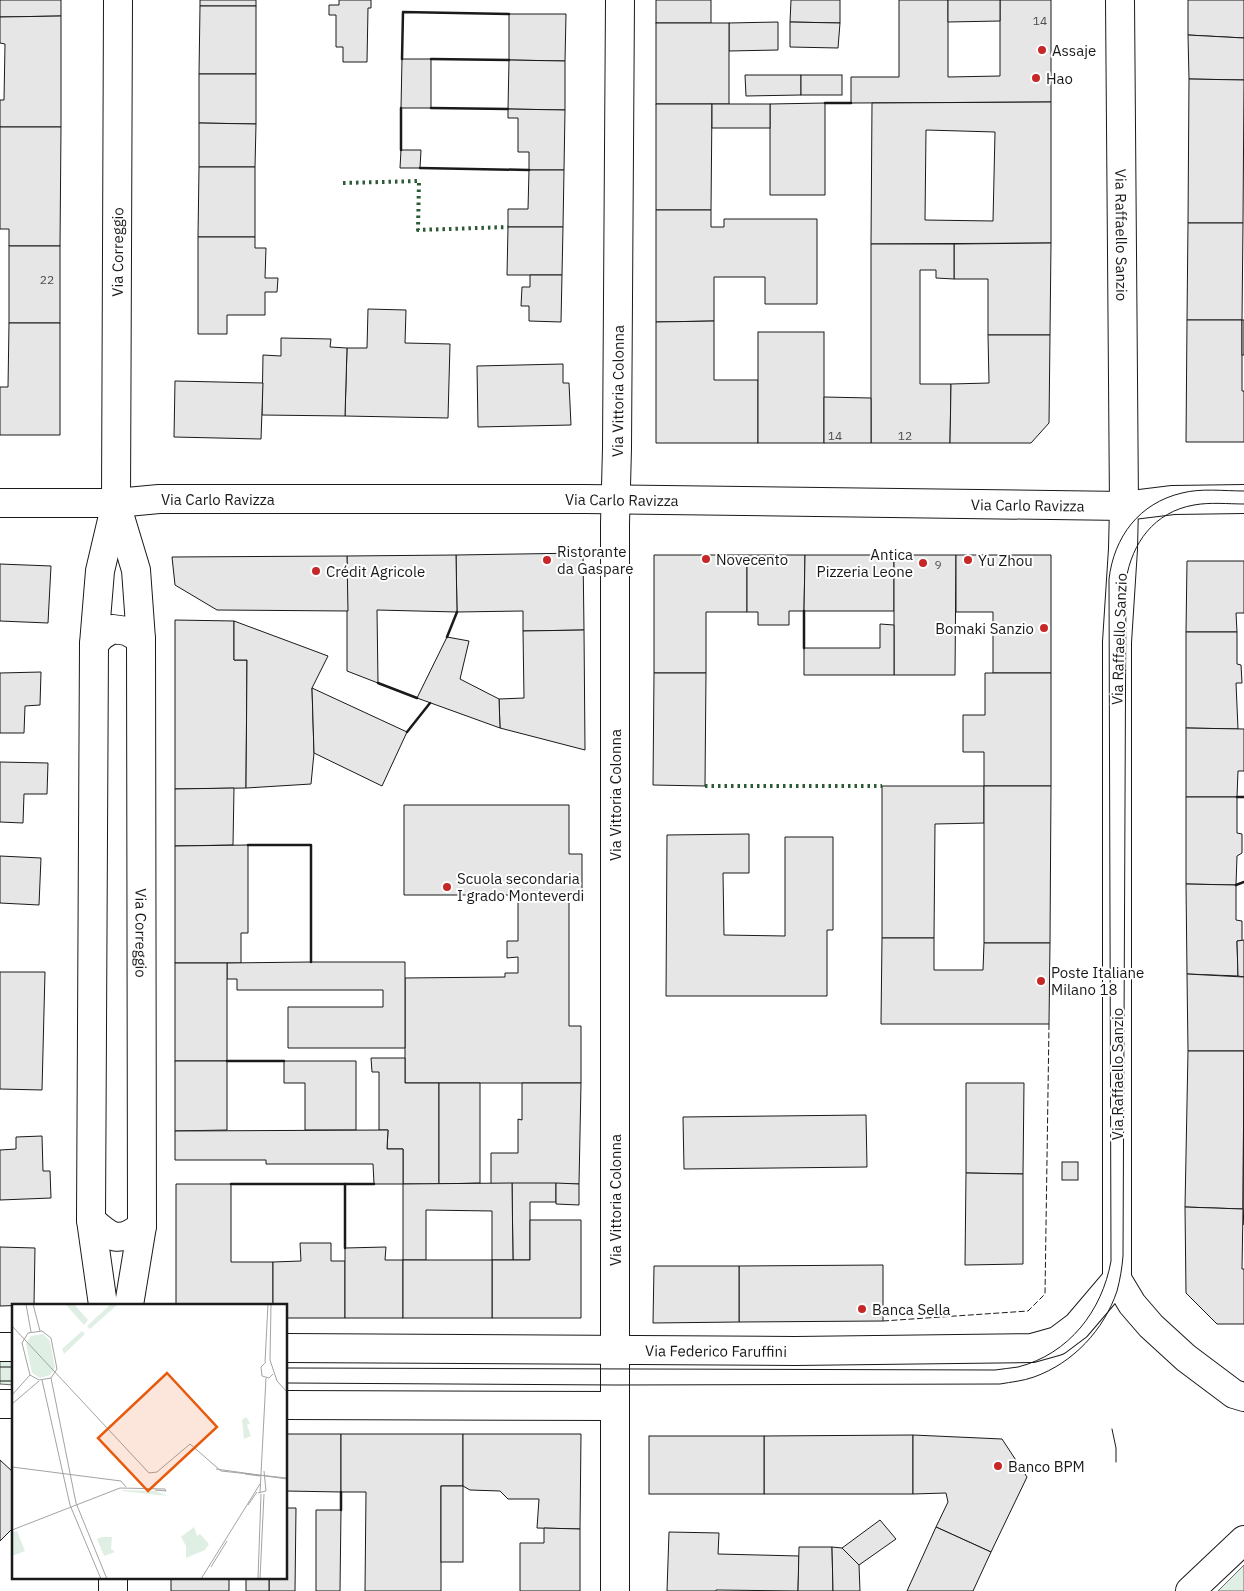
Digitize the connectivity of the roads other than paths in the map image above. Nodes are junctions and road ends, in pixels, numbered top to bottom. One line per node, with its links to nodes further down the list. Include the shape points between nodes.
1 (118, 0): 7 (street, Via Correggio)
2 (620, 0): 5 (street, Via Vittoria Colonna)
3 (1120, 0): 8 (street, Via Raffaello Sanzio)
4 (1244, 499): 8 (street, Via Carlo Ravizza, via 1173,500)
5 (615, 500): 7 (street, Via Carlo Ravizza, via 159,499); 8 (street, Via Carlo Ravizza); 17 (street, Via Vittoria Colonna)
6 (0, 503): 7 (street, Via Carlo Ravizza)
7 (116, 504): 9 (street, Via Correggio, via 136,570); 10 (street, Via Correggio, via 100,571)
8 (1124, 506): 13 (street, Via Raffaello Sanzio, via 1117,642)
9 (141, 639): 10 (street, via 128,631 112,629); 12 (street, Via Correggio)
10 (94, 644): 11 (street, Via Correggio)
11 (91, 1220): 12 (street, via 107,1234 116,1237 126,1236); 14 (street, Via Correggio)
12 (142, 1226): 15 (street, Via Correggio)
13 (1117, 1279): 17 (street, Via Federico Faruffini, via 1077,1326 1057,1341 1032,1348); 18 (street, via 1151,1326 1186,1358 1234,1394)
14 (103, 1304)
15 (129, 1304)
16 (288, 1348): 17 (street, Via Federico Faruffini)
17 (615, 1350): 20 (street, Via Vittoria Colonna)
18 (1244, 1397)
19 (288, 1405): 20 (street)
20 (615, 1406): 24 (street, Via Vittoria Colonna)
21 (1244, 1540): 25 (street)
22 (113, 1578): 23 (street)
23 (113, 1591)
24 (616, 1591)
25 (1190, 1591)

